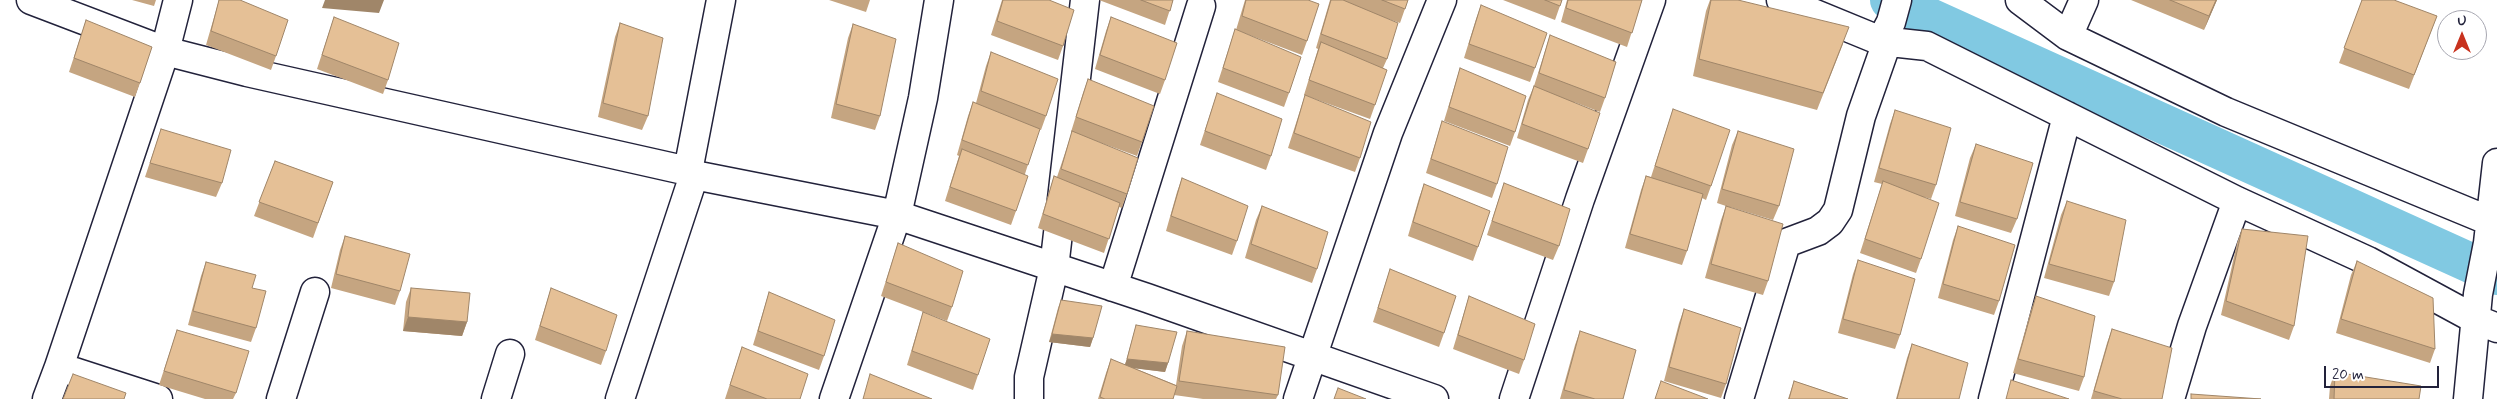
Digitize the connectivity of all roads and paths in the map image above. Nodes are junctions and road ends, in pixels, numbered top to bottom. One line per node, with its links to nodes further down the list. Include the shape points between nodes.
1 (31, 0): 14 (street)
2 (178, 0): 14 (street)
3 (721, 0): 17 (street)
4 (939, 0): 19 (street, via 923,98)
5 (1085, 0): 21 (street)
6 (1442, 0): 26 (street, via 1388,134)
7 (1651, 0): 37 (street, via 1580,199)
8 (1781, 0): 12 (street)
9 (2020, 0): 13 (street)
10 (2084, 0): 13 (street)
11 (1201, 6): 22 (street)
12 (1889, 26): 15 (street, via 1906,42 1927,46); 38 (street, via 1861,116 1838,210 1830,222 1818,230 1786,243)
13 (2068, 36): 20 (street, via 2226,112)
14 (164, 51): 17 (street); 27 (street)
15 (2067, 116): 18 (street); 39 (street)
16 (2497, 163): 20 (street)
17 (691, 173): 19 (street); 32 (street)
18 (2237, 201): 24 (street); 40 (street, via 2192,326)
19 (897, 215): 21 (street); 33 (street)
20 (2492, 229): 24 (street)
21 (1054, 268): 22 (street); 34 (street, via 1029,377)
22 (1113, 287): 26 (street)
23 (315, 292): 30 (street)
24 (2483, 314): 41 (street)
25 (510, 354): 31 (street)
26 (1314, 356): 35 (street); 36 (street)
27 (59, 367): 28 (street); 29 (street)
28 (47, 399)
29 (158, 399)
30 (280, 399)
31 (496, 399)
32 (620, 399)
33 (834, 399)
34 (1029, 399)
35 (1298, 399)
36 (1434, 399)
37 (1514, 399)
38 (1739, 399)
39 (1993, 399)
40 (2170, 399)
41 (2468, 399)

